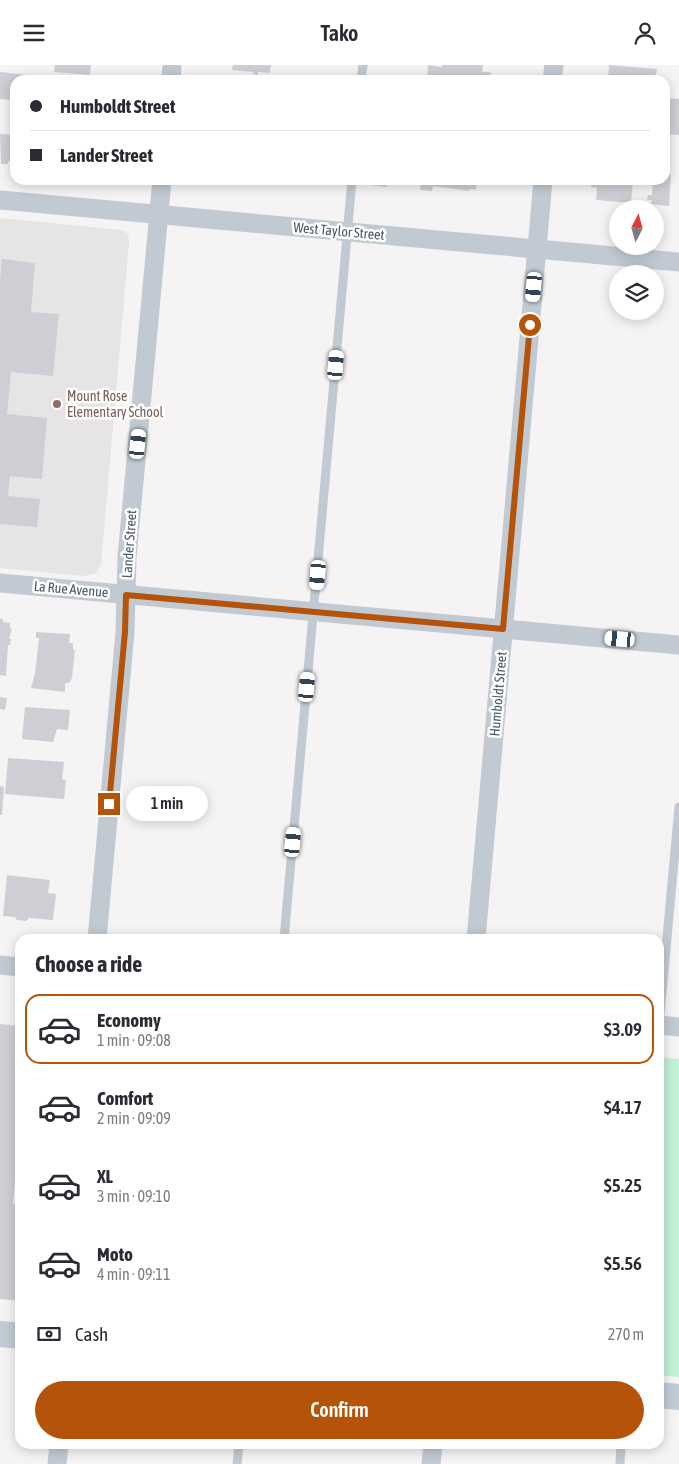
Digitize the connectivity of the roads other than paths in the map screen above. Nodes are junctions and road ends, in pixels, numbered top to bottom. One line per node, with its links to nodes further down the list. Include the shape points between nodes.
1 (162, 185): 5 (street, Lander Street)
2 (352, 185): 6 (lane)
3 (543, 185): 7 (street, Humboldt Street)
4 (0, 201): 5 (street, West Taylor Street)
5 (159, 215): 6 (street, West Taylor Street); 10 (street, Lander Street)
6 (347, 232): 7 (street, West Taylor Street); 11 (lane)
7 (537, 249): 8 (street, West Taylor Street); 12 (street, Humboldt Street)
8 (679, 262)
9 (0, 583): 10 (street, La Rue Avenue)
10 (126, 595): 11 (street, La Rue Avenue); 15 (street, Lander Street)
11 (314, 612): 12 (street, La Rue Avenue); 16 (lane)
12 (503, 629): 13 (street, La Rue Avenue); 17 (street, Humboldt Street)
13 (679, 645)
14 (679, 807): 20 (lane)
15 (97, 934)
16 (284, 934)
17 (476, 934)
18 (0, 965): 19 (street)
19 (15, 966)
20 (664, 970)
21 (664, 1026): 22 (street)
22 (679, 1027)
23 (0, 1334): 24 (street)
24 (15, 1336)
25 (664, 1396): 26 (street)
26 (679, 1397)
27 (59, 1449): 31 (street)
28 (238, 1449): 32 (lane)
29 (432, 1449): 33 (street)
30 (621, 1449): 34 (lane)
31 (58, 1464)
32 (237, 1464)
33 (431, 1464)
34 (620, 1464)

